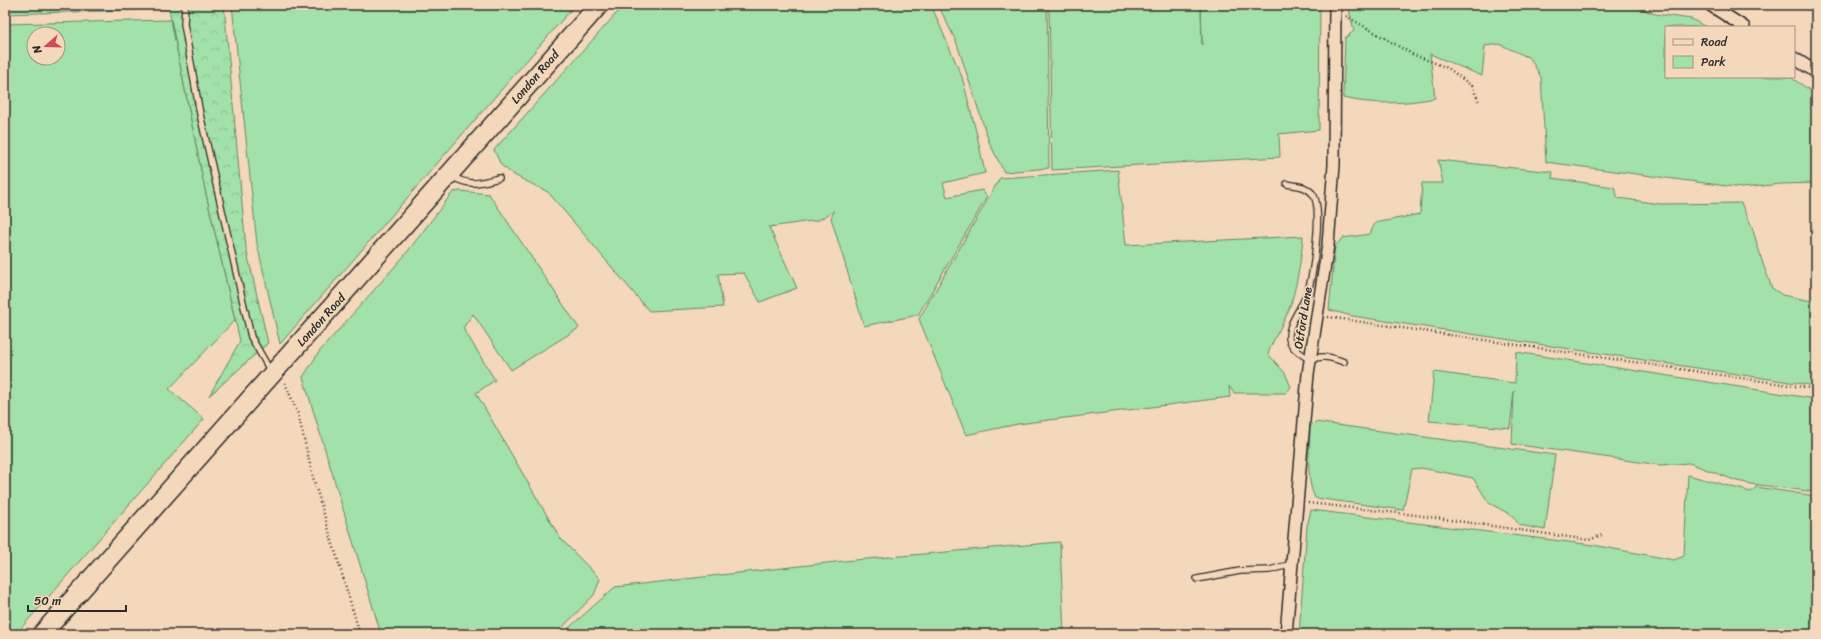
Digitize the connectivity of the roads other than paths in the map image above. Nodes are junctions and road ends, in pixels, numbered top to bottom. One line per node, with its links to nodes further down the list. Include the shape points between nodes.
1 (186, 5): 13 (lane, via 184,24 200,114 251,337)
2 (599, 5): 8 (main road, London Road)
3 (1710, 5): 5 (street)
4 (1335, 8): 11 (street, Otford Lane, via 1333,173 1328,245)
5 (1742, 26)
6 (1795, 59): 7 (street)
7 (1816, 72)
8 (449, 175): 9 (lane, via 463,183 478,184); 13 (main road, London Road)
9 (498, 178)
10 (1287, 184): 11 (lane, via 1304,187 1313,194 1318,204 1316,243 1308,291 1289,336 1292,346)
11 (1310, 360): 12 (lane, via 1327,357); 14 (street, Otford Lane)
12 (1344, 362)
13 (273, 374): 16 (main road, London Road)
14 (1292, 564): 15 (lane, via 1270,570 1240,571); 17 (street, Otford Lane)
15 (1197, 579)
16 (42, 634)
17 (1286, 634)

